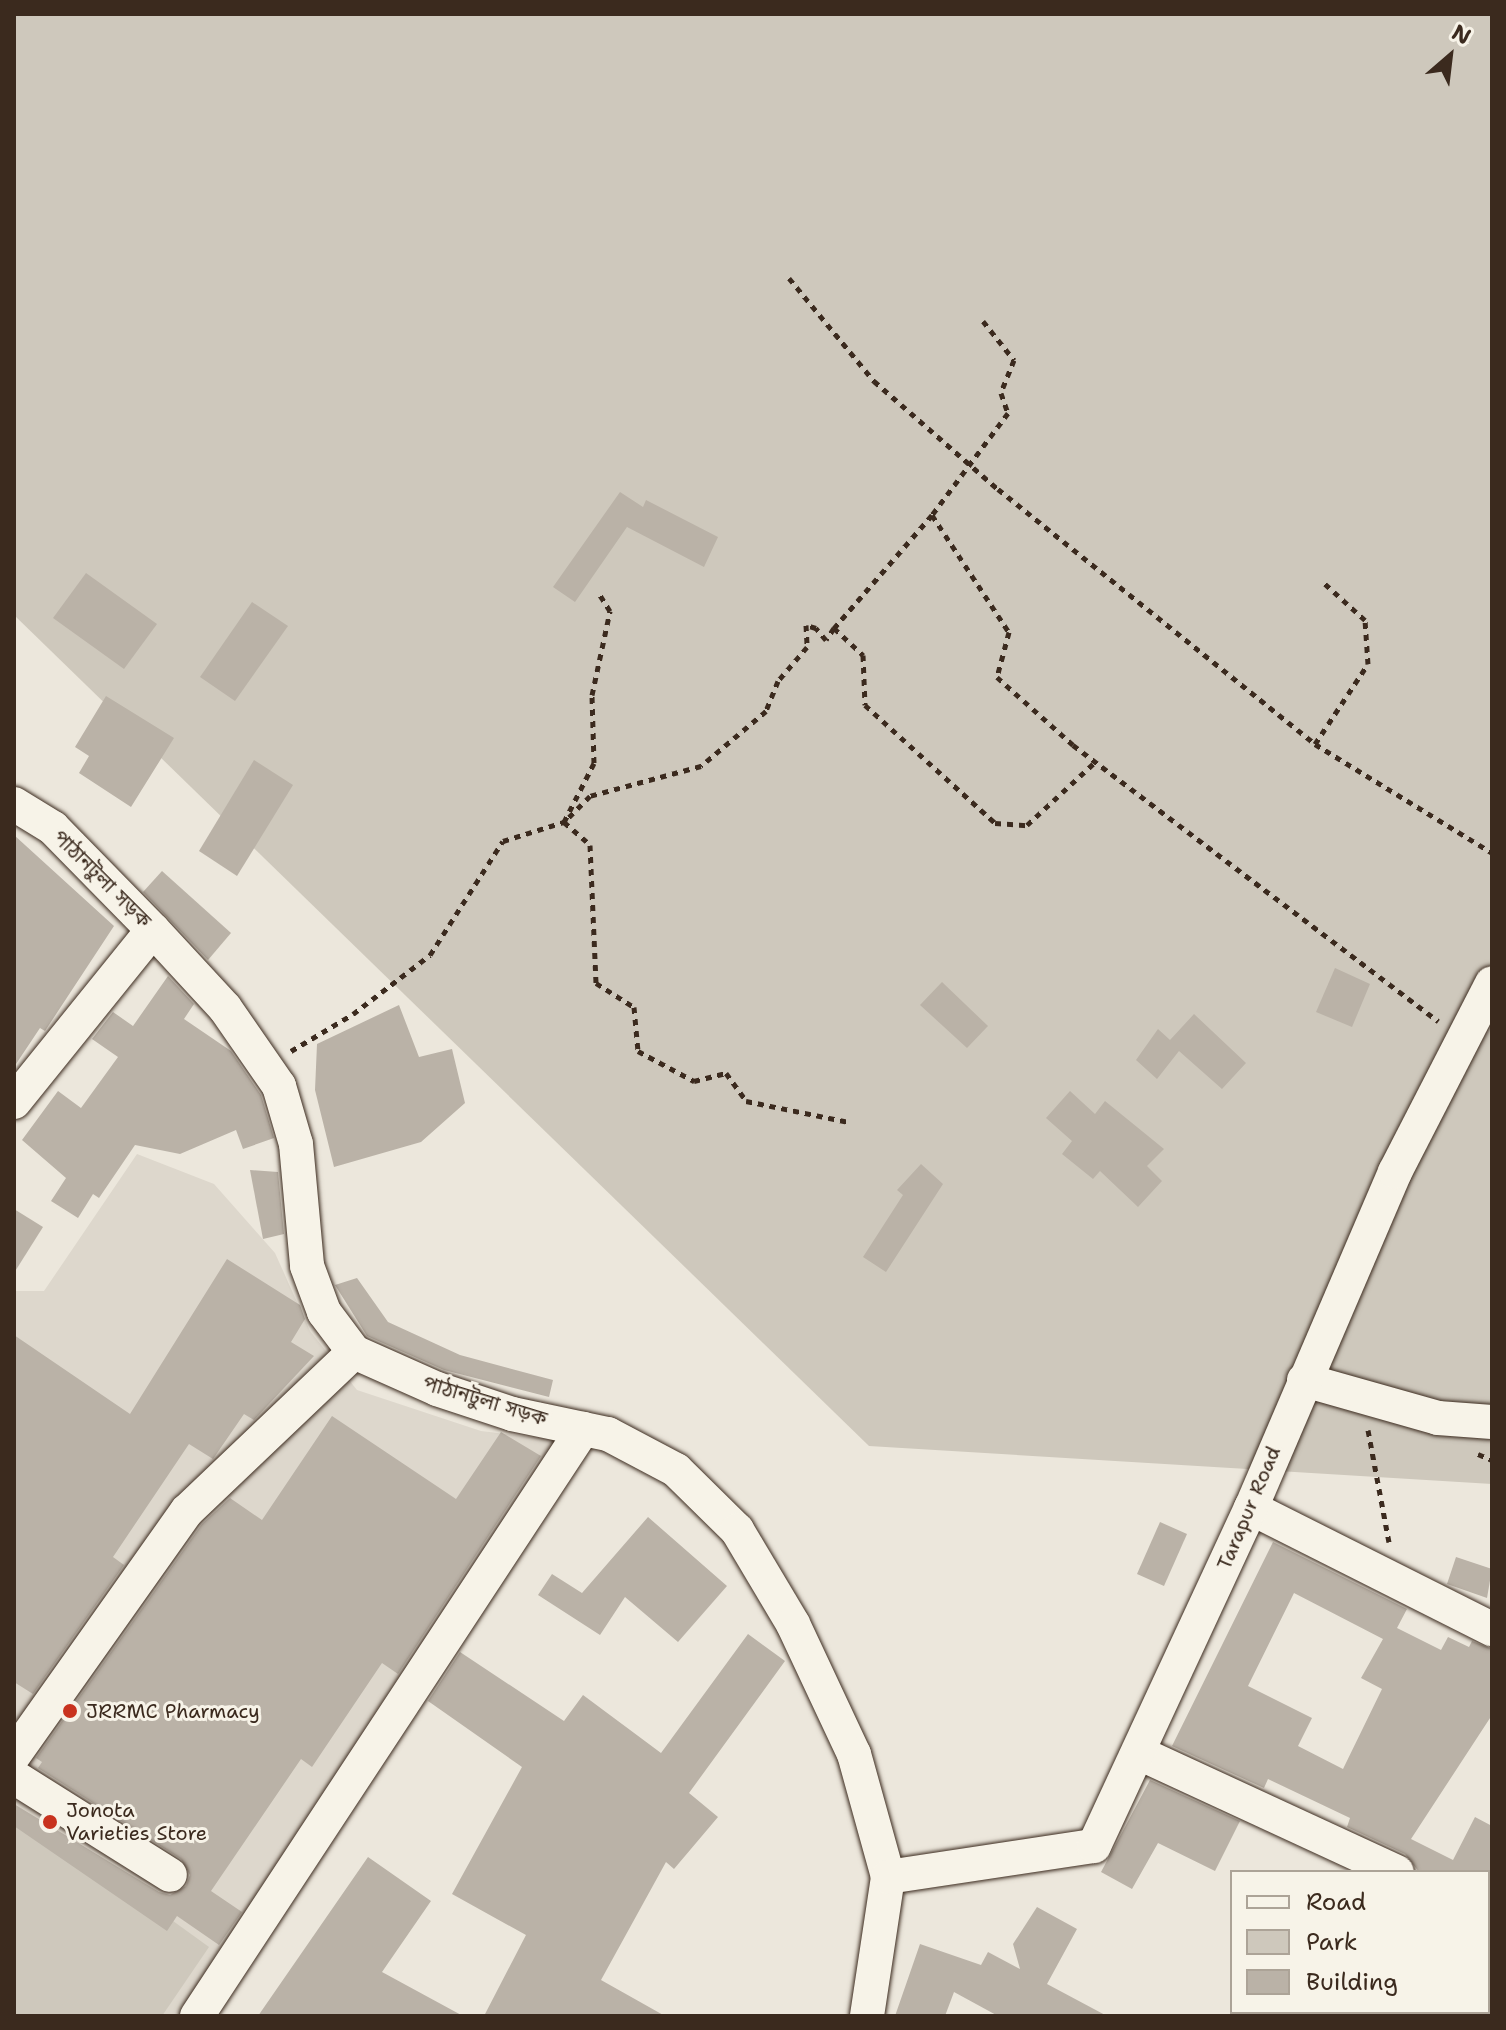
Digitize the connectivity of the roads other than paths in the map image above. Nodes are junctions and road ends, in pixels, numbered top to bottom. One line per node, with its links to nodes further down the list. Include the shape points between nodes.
1 (14, 804): 2 (street, পাঠানটুলা সড়ক, via 53,828)
2 (153, 930): 4 (street); 5 (street, পাঠানটুলা সড়ক, via 225,1008 279,1086 296,1144 307,1266 324,1312)
3 (1492, 983): 6 (street, Tarapur Road, via 1395,1172)
4 (17, 1094)
5 (354, 1352): 8 (street, পাঠানটুলা সড়ক, via 437,1389 512,1414); 12 (street, via 187,1511)
6 (1304, 1380): 7 (street, via 1438,1418); 9 (street, Tarapur Road)
7 (1492, 1422)
8 (583, 1429): 16 (street, পাঠানটুলা সড়ক, via 608,1434 676,1470 737,1530 793,1624 854,1754); 17 (street)
9 (1251, 1508): 10 (street); 11 (street, Tarapur Road)
10 (1492, 1629)
11 (1139, 1753): 14 (street); 16 (street, Tarapur Road, via 1094,1846)
12 (14, 1755)
13 (14, 1777): 15 (street)
14 (1393, 1870)
15 (170, 1875)
16 (888, 1877): 18 (street, পাঠানটুলা সড়ক)
17 (197, 2016)
18 (867, 2016)

